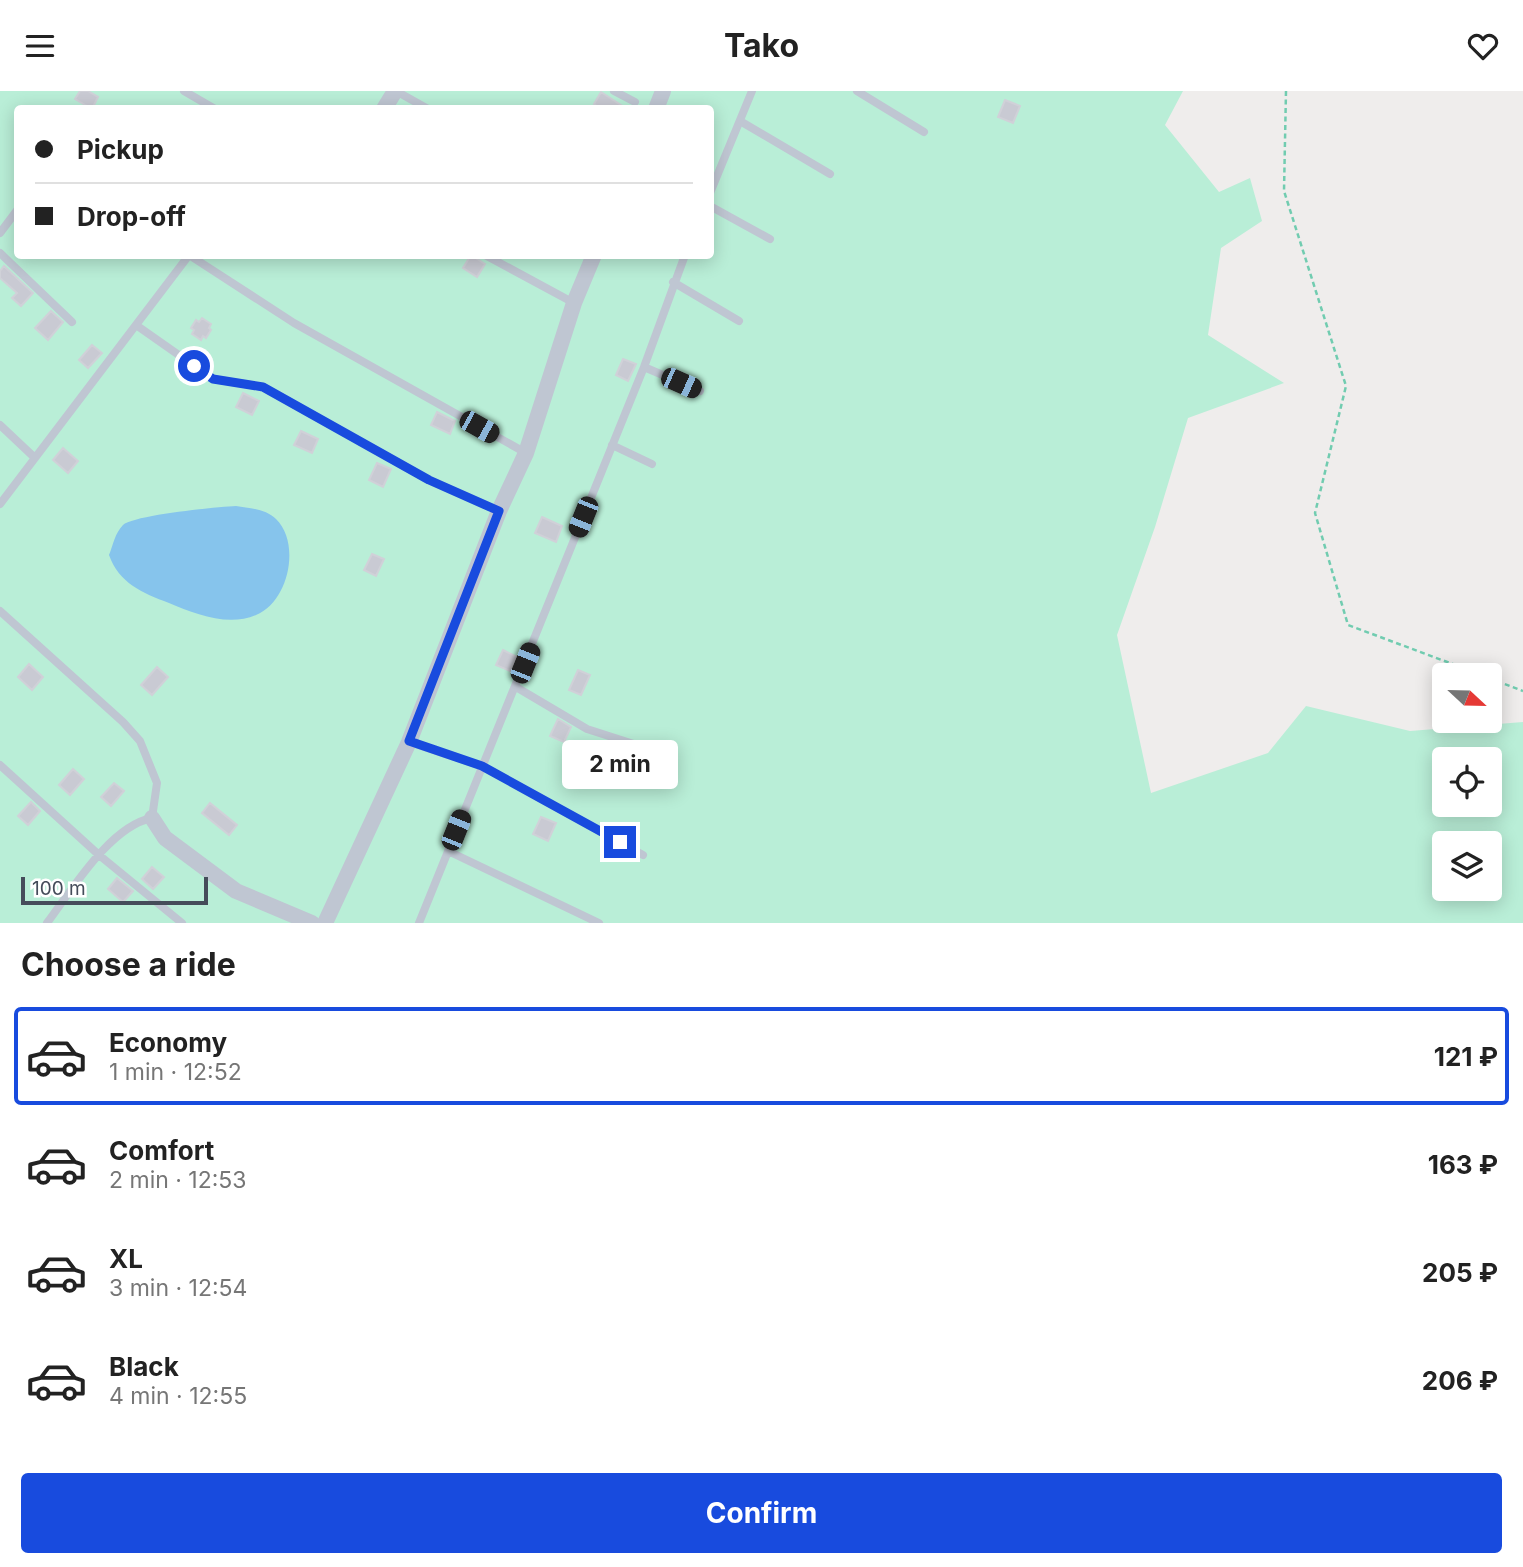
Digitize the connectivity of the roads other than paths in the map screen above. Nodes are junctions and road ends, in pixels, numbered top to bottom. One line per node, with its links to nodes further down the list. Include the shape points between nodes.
1 (184, 91): 7 (lane)
2 (396, 91): 8 (lane)
3 (614, 91): 6 (lane)
4 (752, 91): 9 (lane)
5 (857, 91): 10 (lane)
6 (635, 102)
7 (208, 105)
8 (421, 105)
9 (740, 121): 11 (lane); 12 (lane)
10 (924, 132)
11 (831, 174)
12 (714, 183)
13 (714, 208): 16 (lane)
14 (14, 214): 15 (lane)
15 (0, 233)
16 (770, 239)
17 (0, 253): 26 (lane)
18 (186, 259): 27 (lane)
19 (195, 259): 32 (lane, via 294,323)
20 (492, 259): 24 (lane)
21 (592, 259): 24 (street)
22 (683, 259): 23 (lane)
23 (673, 282): 25 (lane); 28 (lane)
24 (573, 303): 32 (street)
25 (739, 321)
26 (72, 322)
27 (136, 325): 33 (lane); 36 (lane, via 213,379 263,387 429,480)
28 (644, 367): 29 (lane); 31 (lane)
29 (700, 391)
30 (0, 425): 33 (lane)
31 (612, 445): 34 (lane); 38 (lane)
32 (526, 453): 36 (street)
33 (35, 458): 35 (lane)
34 (652, 464)
35 (0, 504)
36 (499, 511): 39 (street)
37 (0, 611): 43 (lane, via 140,741 157,783)
38 (516, 687): 40 (lane, via 587,729); 42 (lane)
39 (409, 741): 42 (lane); 50 (street)
40 (643, 747)
41 (0, 765): 45 (lane)
42 (482, 766): 44 (lane); 46 (lane)
43 (152, 818): 45 (lane, via 128,827); 49 (street, via 165,838 236,891)
44 (448, 851): 51 (lane); 52 (lane)
45 (99, 855): 47 (lane); 48 (lane)
46 (643, 855)
47 (47, 923)
48 (182, 923)
49 (312, 923)
50 (325, 923)
51 (419, 923)
52 (599, 923)

